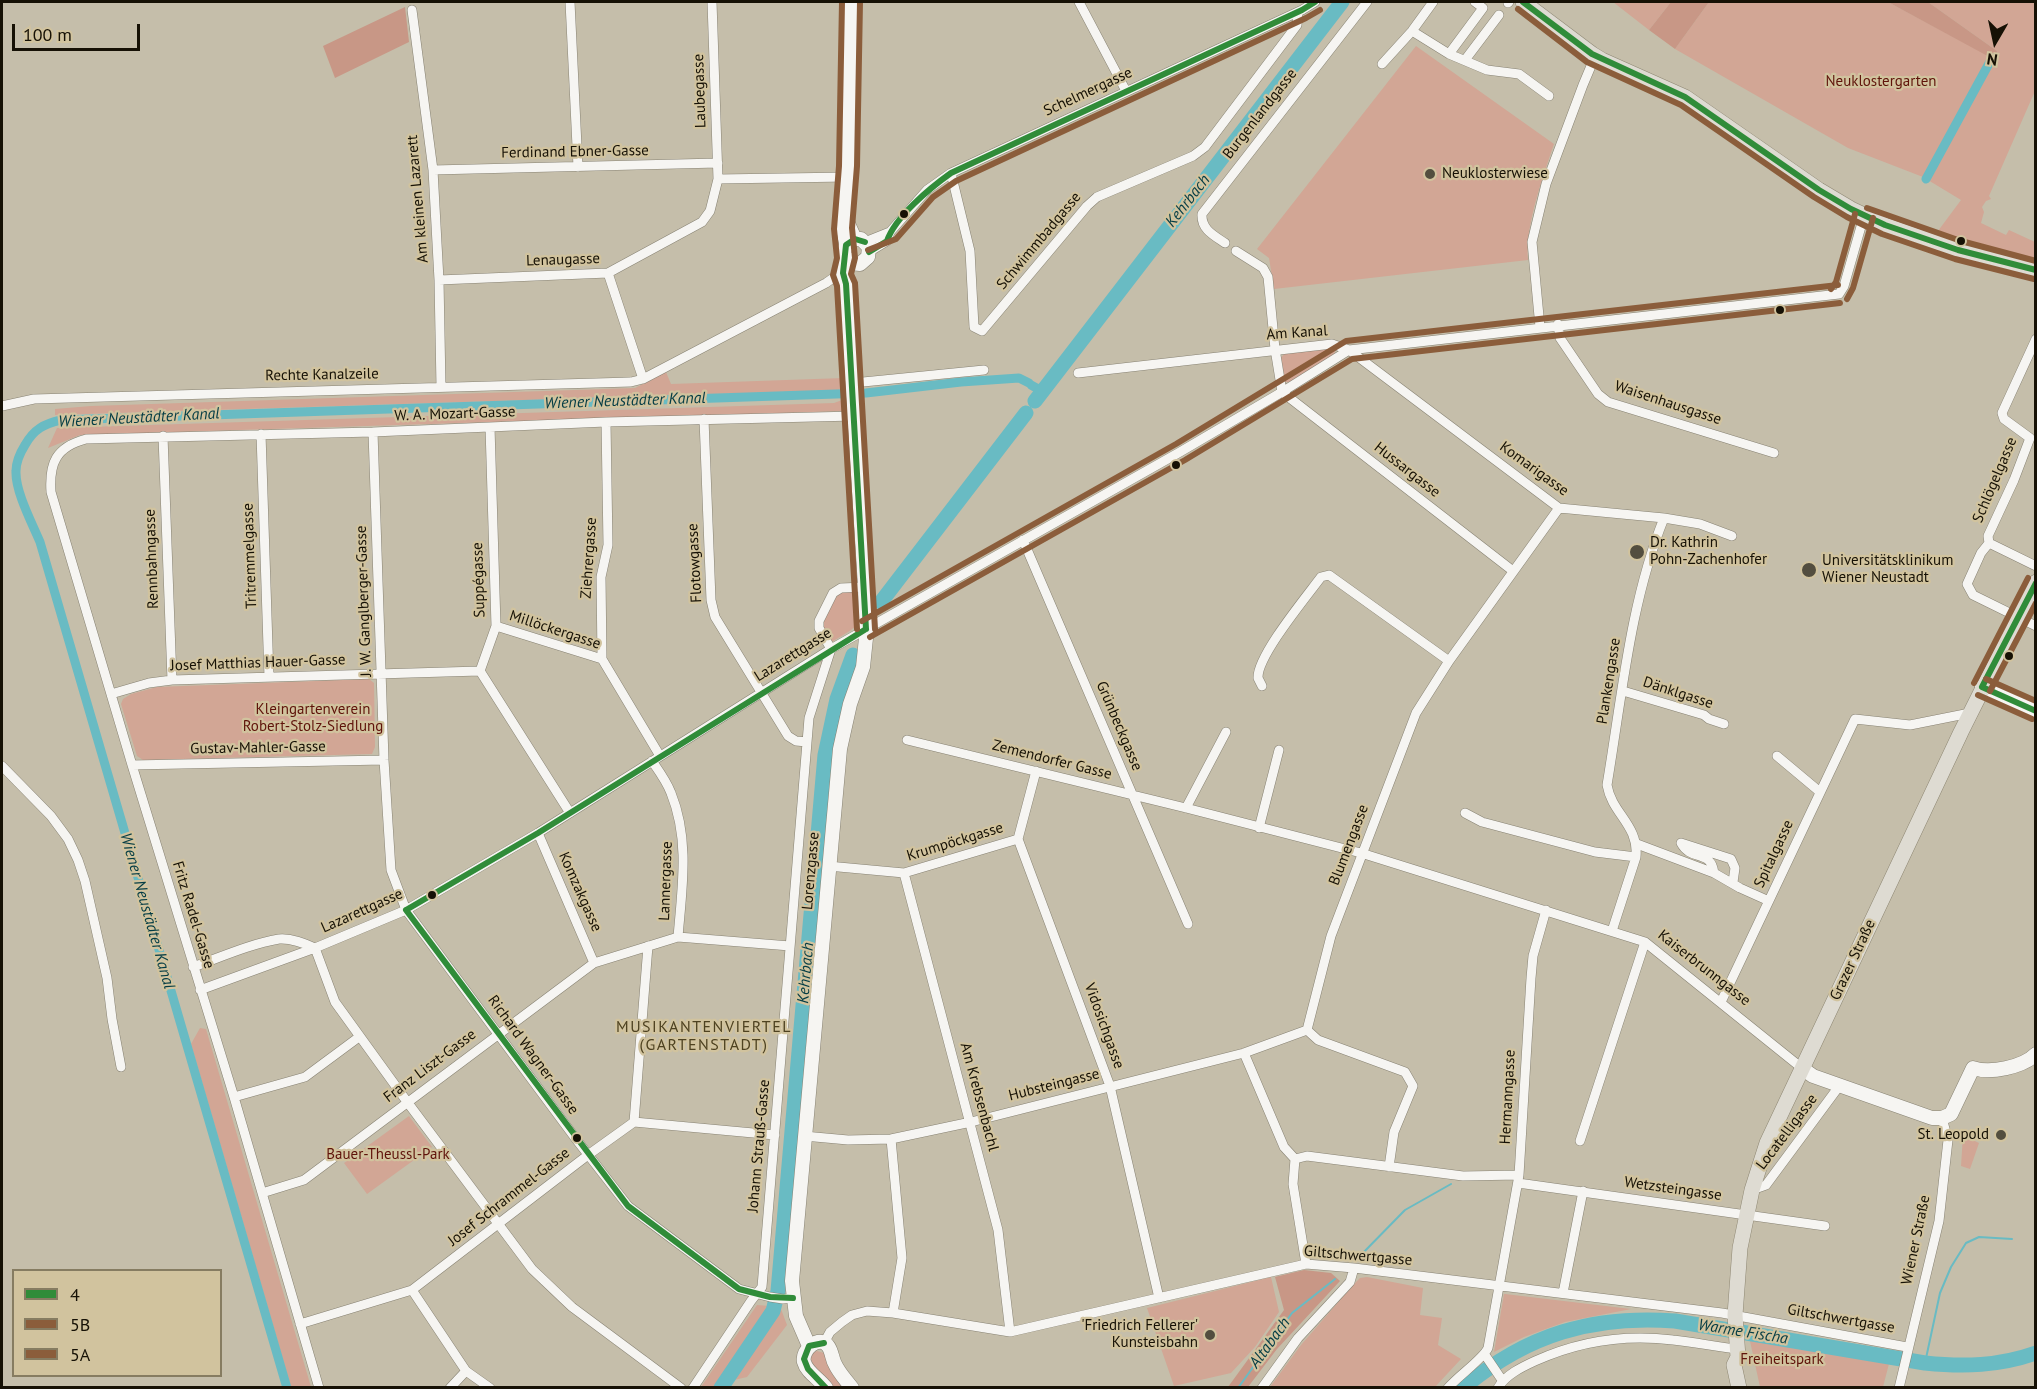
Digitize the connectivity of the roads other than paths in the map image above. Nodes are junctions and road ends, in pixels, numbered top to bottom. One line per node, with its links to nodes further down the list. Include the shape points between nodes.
1 (570, 2): 21 (street)
2 (711, 2): 20 (street, Laubegasse)
3 (851, 2): 24 (street)
4 (1079, 2): 18 (street)
5 (1315, 2): 11 (street, Schelmergasse)
6 (1367, 2): 27 (street, Burgenlandgasse, via 1202,214 1205,229)
7 (1433, 2): 13 (street)
8 (1475, 2): 14 (street, via 1483,8)
9 (1513, 2): 15 (main road)
10 (412, 10): 22 (street, Am kleinen Lazarett)
11 (1298, 12): 18 (street, Schelmergasse); 23 (street, Schwimmbadgasse, via 1297,25 1204,147 1193,156 1097,197 982,331 974,327 970,250)
12 (1499, 15): 16 (street)
13 (1412, 30): 14 (street); 17 (street)
14 (1449, 54): 16 (street)
15 (1592, 54): 26 (main road, via 1685,97 1819,190); 36 (street, via 1591,66 1546,184 1532,242)
16 (1465, 60): 19 (street, via 1486,70 1519,74)
17 (1382, 64)
18 (1126, 91): 23 (street, Schelmergasse)
19 (1549, 96)
20 (717, 163): 21 (street, Ferdinand Ebner-Gasse); 25 (street, Laubegasse)
21 (578, 167): 22 (street, Ferdinand Ebner-Gasse)
22 (433, 170): 33 (street, Am kleinen Lazarett)
23 (951, 173): 28 (street, Schelmergasse, via 927,190 890,232 887,241)
24 (848, 177): 25 (street); 28 (street, via 843,229)
25 (718, 179): 32 (street, Lenaugasse, via 710,211 702,222)
26 (1864, 216): 31 (main road, via 1958,250); 35 (street, Am Kanal, via 1839,294)
27 (1225, 243)
28 (859, 244): 30 (street, via 844,249); 30 (street, via 864,262)
29 (1239, 253): 38 (street, via 1263,268 1268,277)
30 (850, 261): 34 (street)
31 (2036, 270)
32 (608, 273): 33 (street, Lenaugasse); 42 (street)
33 (439, 280): 44 (street, Am kleinen Lazarett)
34 (844, 280): 42 (street, via 826,283); 43 (street, Lorenzgasse)
35 (1558, 324): 36 (street, Am Kanal); 55 (street, Waisenhausgasse, via 1560,338 1608,402)
36 (1540, 327): 39 (street, Am Kanal)
37 (2036, 339): 60 (street, Schlögelgasse, via 2002,412 2004,419 2030,438 1988,536)
38 (1275, 349): 39 (street, Am Kanal, via 1332,344); 41 (street, Am Kanal); 45 (street)
39 (1350, 350): 45 (street, Lazarettgasse); 56 (street, Komarigasse)
40 (984, 370): 43 (street)
41 (1078, 373)
42 (643, 379): 44 (street, Rechte Kanalzeile)
43 (853, 384): 47 (street, Lorenzgasse)
44 (441, 387): 46 (street, Rechte Kanalzeile, via 34,399)
45 (1282, 392): 59 (street, Lazarettgasse); 62 (street, Hussargasse)
46 (2, 406)
47 (855, 412): 48 (street, W. A. Mozart-Gasse); 64 (street, Lorenzgasse)
48 (704, 419): 49 (street, W. A. Mozart-Gasse); 78 (street, Flotowgasse, via 711,600 715,617)
49 (606, 422): 50 (street, W. A. Mozart-Gasse); 70 (street, Ziehrergasse, via 608,545 601,577)
50 (490, 427): 51 (street, W. A. Mozart-Gasse); 66 (street, Suppégasse)
51 (373, 432): 52 (street, W. A. Mozart-Gasse); 73 (street, J. W. Ganglberger-Gasse)
52 (261, 434): 53 (street, W. A. Mozart-Gasse); 74 (street, Tritremmelgasse)
53 (163, 436): 54 (street, W. A. Mozart-Gasse, via 86,439 71,443); 75 (street, Rennbahngasse)
54 (60, 452): 80 (street, Fritz Radel-Gasse, via 50,475 51,492)
55 (1774, 453)
56 (1559, 508): 57 (street, Komarigasse); 62 (street, Blumengasse)
57 (1664, 518): 58 (street, Komarigasse, via 1700,524); 79 (street, Plankengasse, via 1637,608)
58 (1732, 536)
59 (1023, 540): 68 (street, Lazarettgasse); 95 (street, Grünbeckgasse)
60 (1989, 543): 61 (street); 65 (street, Schlögelgasse, via 1967,584 1973,595)
61 (2036, 566)
62 (1513, 571): 71 (street, Blumengasse)
63 (2036, 582): 65 (main road, Grazer Straße)
64 (865, 587): 68 (street, Lorenzgasse); 69 (street, via 841,588 833,593 819,621)
65 (2017, 618): 67 (street); 77 (main road, Grazer Straße)
66 (496, 626): 70 (street, Millöckergasse); 72 (street, Suppégasse)
67 (2036, 626)
68 (866, 629): 69 (street, Lazarettgasse); 105 (street, Lorenzgasse, via 863,667 840,749)
69 (831, 649): 78 (street, Lazarettgasse); 86 (street, Johann Strauß-Gasse, via 809,718)
70 (602, 659): 89 (street, Millöckergasse)
71 (1449, 662): 76 (street, via 1329,575 1321,577 1262,663 1258,679); 103 (street, Blumengasse, via 1416,713)
72 (480, 671): 73 (street, Josef Matthias Hauer-Gasse); 97 (street)
73 (382, 675): 74 (street, Josef Matthias Hauer-Gasse); 90 (street, J. W. Ganglberger-Gasse)
74 (269, 677): 75 (street, Josef Matthias Hauer-Gasse)
75 (172, 680): 80 (street, Josef Matthias Hauer-Gasse)
76 (1262, 686)
77 (1983, 687): 81 (street); 82 (main road, Grazer Straße)
78 (762, 692): 86 (street, via 788,736); 89 (street, Lazarettgasse)
79 (1623, 692): 83 (street, Dänklgasse, via 1704,714); 102 (street, Plankengasse, via 1607,785)
80 (111, 694): 91 (street, Fritz Radel-Gasse)
81 (2036, 711)
82 (1970, 713): 94 (street, Spitalgasse, via 1910,725 1855,719); 129 (main road, Grazer Straße)
83 (1724, 724)
84 (1226, 732): 96 (street)
85 (907, 740): 93 (street, Zemendorfer Gasse)
86 (807, 742): 117 (street, Johann Strauß-Gasse)
87 (1279, 750): 99 (street)
88 (1777, 756): 94 (street)
89 (656, 758): 97 (street, Lazarettgasse); 114 (street, Lannergasse, via 681,822 684,857)
90 (384, 760): 91 (street, Gustav-Mahler-Gasse); 110 (street, J. W. Ganglberger-Gasse, via 391,870)
91 (132, 765): 120 (street, Fritz Radel-Gasse)
92 (2, 766): 128 (street, via 51,816 78,860 107,978)
93 (1036, 771): 95 (street, Zemendorfer Gasse); 101 (street)
94 (1820, 792): 109 (street, Spitalgasse)
95 (1132, 795): 96 (street, Zemendorfer Gasse); 112 (street, Grünbeckgasse)
96 (1186, 808): 99 (street, Zemendorfer Gasse)
97 (570, 813): 100 (street, Lazarettgasse)
98 (1465, 813): 104 (street, via 1482,822 1595,852)
99 (1259, 828): 103 (street, Zemendorfer Gasse)
100 (538, 833): 110 (street, Lazarettgasse); 119 (street, Komzakgasse)
101 (1018, 839): 106 (street, Krumpöckgasse); 130 (street, Vidosichgasse)
102 (1637, 844): 104 (street); 107 (street)
103 (1361, 853): 111 (street, Kaiserbrunngasse); 123 (street, Blumengasse, via 1331,936)
104 (1636, 857): 113 (street)
105 (828, 866): 106 (street, Krumpöckgasse); 138 (street, Lorenzgasse)
106 (904, 873): 136 (street, Am Krebsenbachl)
107 (1714, 873): 108 (street); 108 (street, via 1709,859 1690,853 1681,843 1731,859 1735,868)
108 (1733, 882): 109 (street)
109 (1769, 901): 122 (street, Spitalgasse)
110 (406, 910): 118 (street, Lazarettgasse); 124 (street, Richard Wagner-Gasse)
111 (1546, 910): 113 (street, Kaiserbrunngasse); 144 (street, Hermanngasse, via 1533,956)
112 (1188, 924)
113 (1612, 932): 115 (street, Kaiserbrunngasse)
114 (678, 937): 116 (street, Franz Liszt-Gasse); 117 (street, Franz Liszt-Gasse)
115 (1645, 942): 122 (street, Kaiserbrunngasse); 140 (street)
116 (648, 946): 119 (street, Franz Liszt-Gasse); 135 (street)
117 (790, 946): 137 (street, Johann Strauß-Gasse)
118 (315, 948): 120 (street, Lazarettgasse, via 300,941 280,939); 121 (street, Lazarettgasse); 125 (street, via 335,1002)
119 (594, 963): 124 (street, Franz Liszt-Gasse)
120 (194, 968): 121 (street, Fritz Radel-Gasse)
121 (200, 990): 132 (street, Fritz Radel-Gasse)
122 (1721, 1002): 129 (street, Kaiserbrunngasse)
123 (1307, 1030): 126 (street, Hubsteingasse); 143 (street, via 1318,1040 1406,1072 1413,1086 1394,1132)
124 (498, 1033): 133 (street, Franz Liszt-Gasse); 141 (street, Richard Wagner-Gasse)
125 (359, 1037): 132 (street, via 305,1077); 133 (street)
126 (1244, 1053): 130 (street, Hubsteingasse); 142 (street, via 1284,1147)
127 (2036, 1054): 134 (street, via 2027,1062 1991,1071 1973,1068 1954,1110)
128 (121, 1067)
129 (1803, 1069): 131 (street, Kaiserbrunngasse); 145 (main road, Grazer Straße, via 1767,1143)
130 (1110, 1086): 136 (street, Hubsteingasse); 157 (street, Vidosichgasse)
131 (1840, 1086): 134 (street, Kaiserbrunngasse); 145 (street, Locatelligasse, via 1766,1185)
132 (234, 1097): 147 (street, Fritz Radel-Gasse)
133 (408, 1103): 147 (street, Franz Liszt-Gasse, via 304,1180); 149 (street)
134 (1942, 1118): 165 (street, Wiener Straße, via 1948,1140 1939,1221)
135 (634, 1122): 137 (street); 141 (street, Josef Schrammel-Gasse)
136 (970, 1122): 139 (street, Hubsteingasse); 161 (street, Am Krebsenbachl, via 998,1230)
137 (775, 1135): 156 (street, Johann Strauß-Gasse, via 762,1287)
138 (804, 1136): 139 (street, Hubsteingasse); 158 (street, Lorenzgasse)
139 (891, 1139): 159 (street, via 902,1258)
140 (1581, 1141)
141 (588, 1155): 149 (street, Josef Schrammel-Gasse); 156 (street, Richard Wagner-Gasse, via 628,1206 739,1289)
142 (1295, 1159): 143 (street, Wetzsteingasse, via 1307,1156); 151 (street, via 1293,1184)
143 (1389, 1167): 144 (street, Wetzsteingasse)
144 (1518, 1179): 146 (street, Wetzsteingasse); 153 (street, Hermanngasse)
145 (1752, 1190): 148 (main road, Grazer Straße)
146 (1583, 1191): 148 (street, Wetzsteingasse); 155 (street)
147 (262, 1193): 160 (street, Fritz Radel-Gasse)
148 (1746, 1214): 150 (street, Wetzsteingasse); 162 (main road, Grazer Straße, via 1740,1248)
149 (499, 1224): 154 (street, Josef Schrammel-Gasse); 172 (street, via 532,1269 572,1307)
150 (1825, 1226)
151 (1306, 1264): 152 (street, Giltschwertgasse); 157 (street, Giltschwertgasse)
152 (1354, 1268): 153 (street, Giltschwertgasse); 176 (street, via 1350,1282 1298,1338)
153 (1499, 1286): 155 (street, Giltschwertgasse); 166 (street, Hermanngasse)
154 (412, 1290): 160 (street, Josef Schrammel-Gasse); 167 (street)
155 (1563, 1293): 162 (street, Giltschwertgasse)
156 (758, 1295): 158 (street, Richard Wagner-Gasse); 173 (street, Johann Strauß-Gasse)
157 (1159, 1298): 161 (street, Giltschwertgasse)
158 (788, 1299): 164 (street, Lorenzgasse)
159 (893, 1313): 161 (street, Giltschwertgasse); 163 (street, Giltschwertgasse, via 867,1311 852,1315 830,1332)
160 (300, 1324): 169 (street, Fritz Radel-Gasse)
161 (1010, 1332)
162 (1736, 1337): 165 (street, Giltschwertgasse); 168 (street, via 1644,1337 1583,1343 1523,1366); 178 (main road, Grazer Straße, via 1734,1365); 179 (main road, Grazer Straße)
163 (824, 1343): 164 (street); 175 (street)
164 (809, 1346): 174 (street, via 804,1363)
165 (1905, 1355): 180 (street, Wiener Straße)
166 (1486, 1357): 168 (street); 177 (street, via 1464,1370)
167 (466, 1371): 170 (street); 171 (street)
168 (1499, 1380)
169 (318, 1388)
170 (450, 1388)
171 (490, 1388)
172 (681, 1388)
173 (693, 1388)
174 (826, 1388)
175 (852, 1388)
176 (1263, 1388)
177 (1448, 1388)
178 (1739, 1388)
179 (1748, 1388)
180 (1899, 1388)

